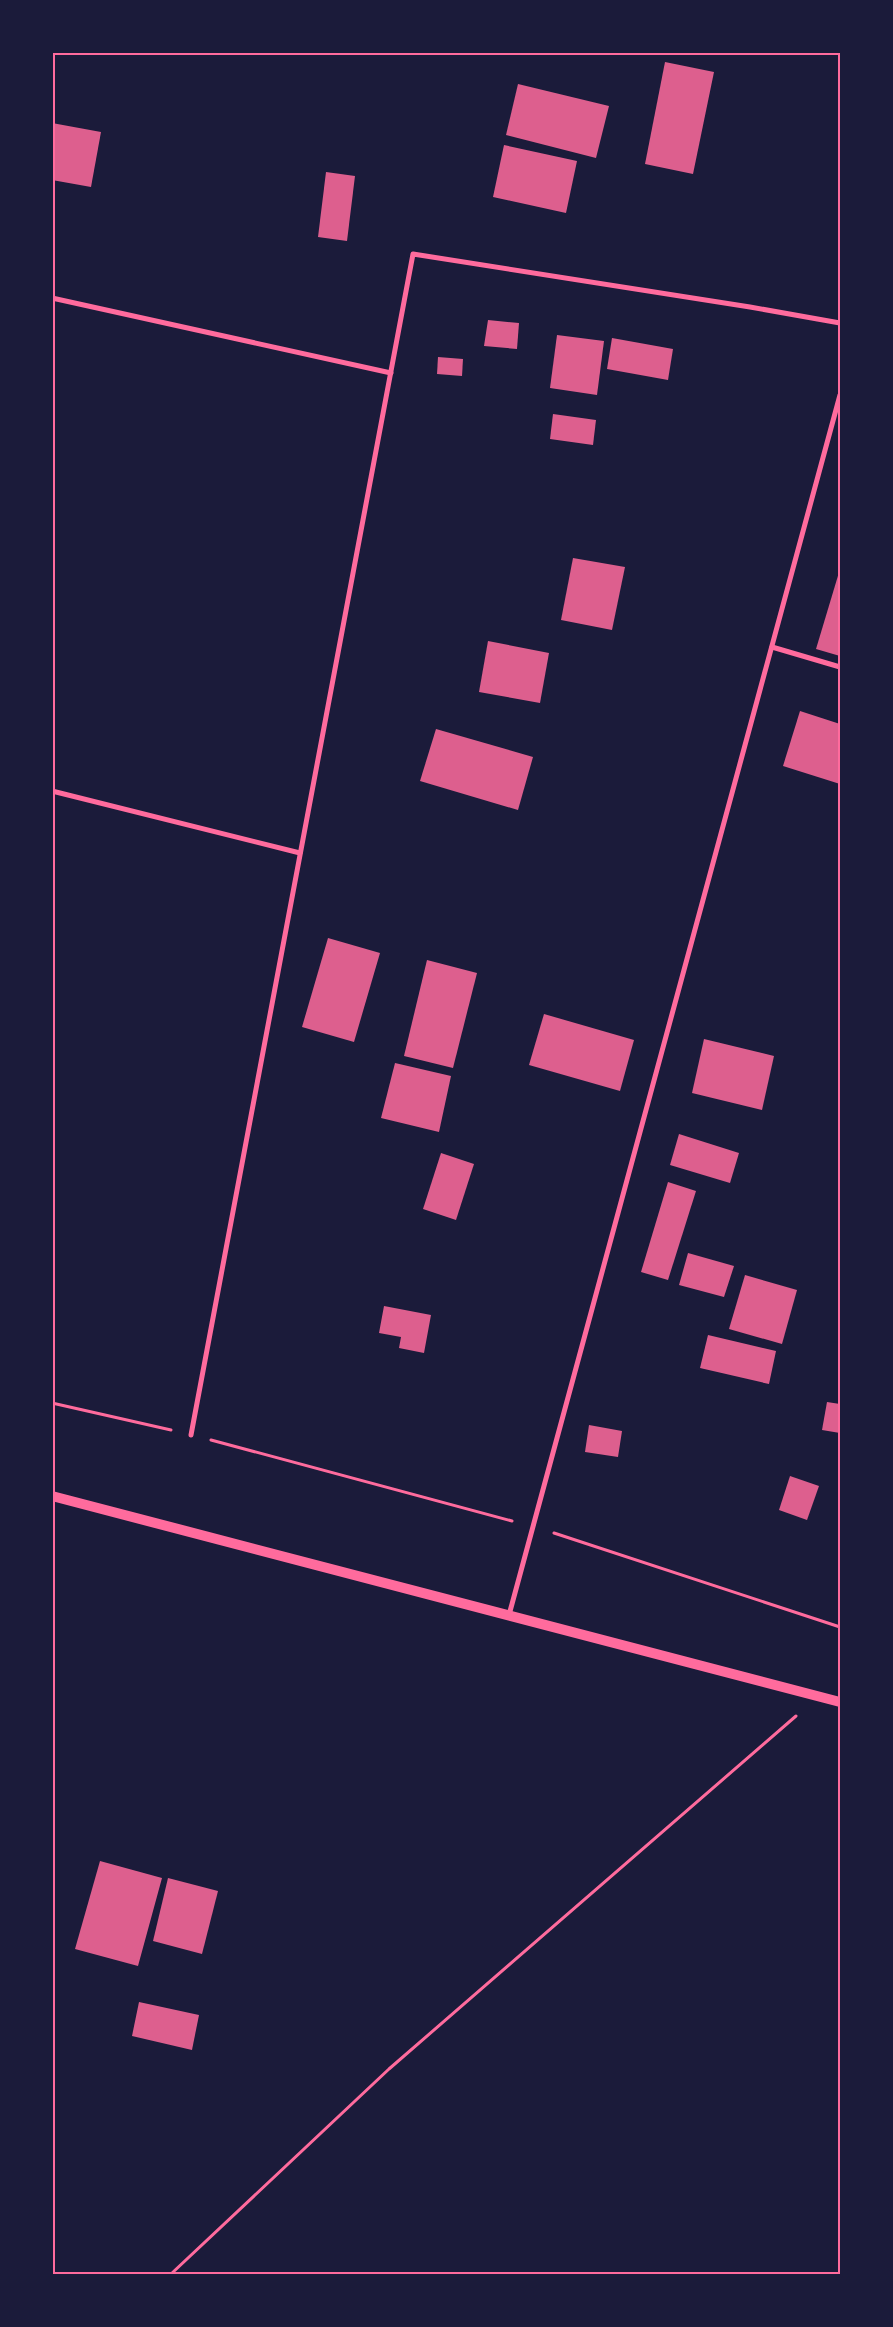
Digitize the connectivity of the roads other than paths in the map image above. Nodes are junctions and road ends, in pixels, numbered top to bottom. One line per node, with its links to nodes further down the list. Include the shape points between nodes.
1 (52, 298): 3 (street)
2 (840, 323): 3 (street, via 413,254)
3 (391, 373): 8 (street)
4 (840, 395): 5 (street)
5 (772, 646): 6 (street); 11 (street)
6 (840, 667)
7 (52, 791): 8 (street)
8 (300, 853): 9 (street)
9 (191, 1435)
10 (52, 1496): 11 (main road)
11 (509, 1616): 12 (main road)
12 (840, 1702)

